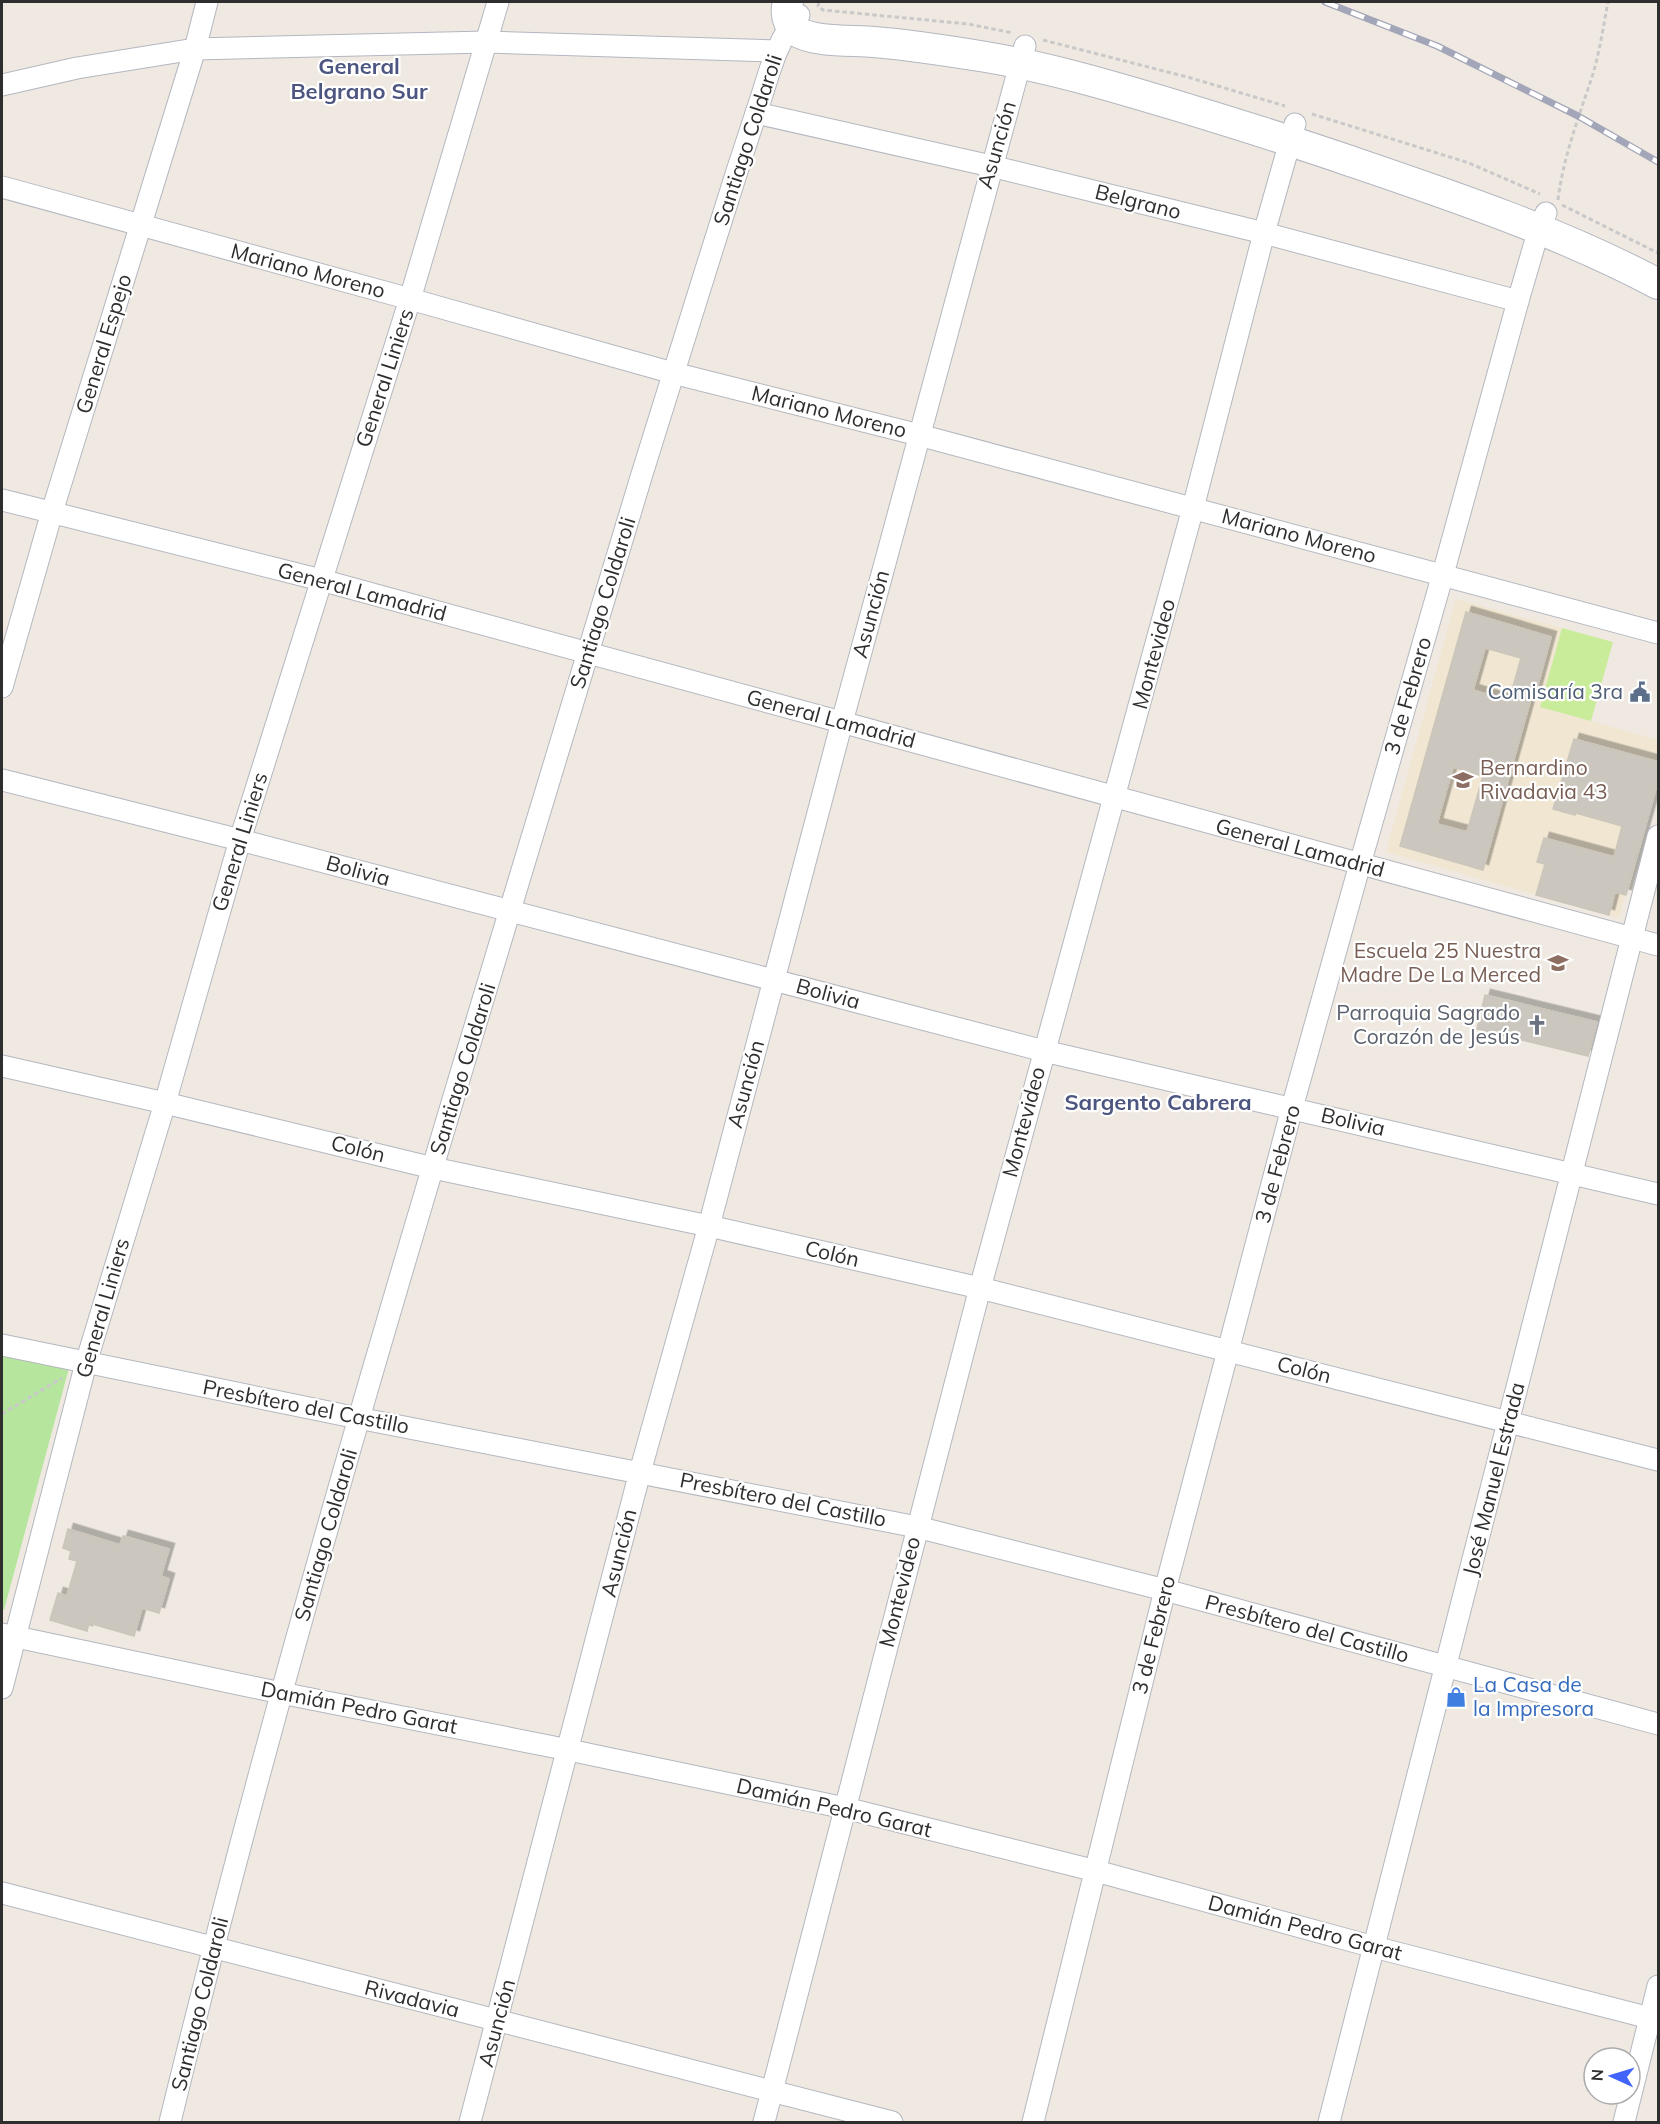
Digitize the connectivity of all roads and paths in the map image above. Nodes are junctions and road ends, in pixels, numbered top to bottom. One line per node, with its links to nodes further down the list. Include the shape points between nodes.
1 (207, 2): 6 (street, General Espejo)
2 (498, 2): 5 (street, General Liniers)
3 (1608, 2): 14 (path, via 1591,82)
4 (795, 11): 7 (street, Santiago Coldaroli); 8 (main road, via 820,21 951,36)
5 (486, 42): 6 (street); 7 (street); 19 (street, General Liniers)
6 (195, 49): 9 (street); 15 (street, General Espejo)
7 (776, 51): 10 (street, Santiago Coldaroli)
8 (1023, 55): 11 (main road, via 1144,76); 12 (street, Asunción)
9 (2, 85)
10 (756, 113): 12 (street, Belgrano); 21 (street, Santiago Coldaroli)
11 (1292, 132): 14 (main road, via 1451,177); 16 (street, Montevideo)
12 (991, 166): 16 (street, Belgrano); 22 (street, Asunción)
13 (2, 187): 15 (street, Mariano Moreno)
14 (1548, 215): 17 (main road); 18 (main road); 20 (street, 3 de Febrero)
15 (141, 224): 19 (street, Mariano Moreno); 25 (street, General Espejo)
16 (1264, 233): 20 (street, Belgrano); 24 (street, Montevideo)
17 (1659, 265)
18 (1659, 285)
19 (410, 299): 21 (street, Mariano Moreno); 27 (street, General Liniers)
20 (1518, 301): 26 (street, 3 de Febrero)
21 (673, 373): 22 (street, Mariano Moreno); 29 (street, Santiago Coldaroli)
22 (919, 435): 24 (street, Mariano Moreno); 31 (street, Asunción)
23 (2, 500): 25 (street, General Lamadrid)
24 (1193, 508): 26 (street, Mariano Moreno); 33 (street, Montevideo)
25 (52, 512): 27 (street, General Lamadrid); 30 (street, General Espejo)
26 (1443, 574): 28 (street, Mariano Moreno); 36 (street, 3 de Febrero)
27 (321, 580): 29 (street, General Lamadrid); 35 (street, General Liniers)
28 (1659, 633)
29 (589, 652): 31 (street, General Lamadrid); 37 (street, Santiago Coldaroli)
30 (2, 687)
31 (842, 722): 33 (street, General Lamadrid); 40 (street, Asunción)
32 (2, 780): 35 (street, Bolivia)
33 (1115, 798): 36 (street, General Lamadrid); 41 (street, Montevideo)
34 (1659, 836): 38 (street, José Manuel Estrada)
35 (240, 840): 37 (street, Bolivia); 43 (street, General Liniers)
36 (1360, 864): 38 (street, General Lamadrid); 44 (street, 3 de Febrero)
37 (509, 911): 40 (street, Bolivia); 45 (street, Santiago Coldaroli)
38 (1632, 939): 39 (street, General Lamadrid); 46 (street, José Manuel Estrada)
39 (1659, 945)
40 (773, 979): 41 (street, Bolivia); 48 (street, Asunción)
41 (1044, 1051): 44 (street, Bolivia); 49 (street, Montevideo)
42 (2, 1066): 43 (street, Colón)
43 (165, 1103): 45 (street, Colón); 52 (street, General Liniers)
44 (1292, 1108): 46 (street, Bolivia); 51 (street, 3 de Febrero)
45 (433, 1168): 48 (street, Colón); 54 (street, Santiago Coldaroli)
46 (1572, 1175): 47 (street, Bolivia); 55 (street, José Manuel Estrada)
47 (1659, 1194)
48 (709, 1226): 49 (street, Colón); 57 (street, Asunción)
49 (980, 1288): 51 (street, Colón); 58 (street, Montevideo)
50 (2, 1345): 52 (street, Presbítero del Castillo)
51 (1229, 1351): 55 (street, Colón); 59 (street, 3 de Febrero)
52 (86, 1363): 53 (path); 54 (street, Presbítero del Castillo); 60 (street, General Liniers)
53 (2, 1414)
54 (358, 1419): 57 (street, Presbítero del Castillo); 63 (street, Santiago Coldaroli)
55 (1508, 1422): 56 (street, Colón); 61 (street, José Manuel Estrada)
56 (1659, 1460)
57 (640, 1472): 58 (street, Presbítero del Castillo); 65 (street, Asunción)
58 (917, 1527): 59 (street, Presbítero del Castillo); 66 (street, Montevideo)
59 (1165, 1590): 61 (street, Presbítero del Castillo); 67 (street, 3 de Febrero)
60 (8, 1636): 62 (street, General Liniers); 63 (street, Damián Pedro Garat)
61 (1445, 1668): 64 (street, Presbítero del Castillo); 69 (street, José Manuel Estrada)
62 (2, 1688)
63 (281, 1693): 65 (street, Damián Pedro Garat); 70 (street, Santiago Coldaroli)
64 (1659, 1724)
65 (569, 1750): 66 (street, Damián Pedro Garat); 73 (street, Asunción)
66 (845, 1808): 67 (street, Damián Pedro Garat); 74 (street, Montevideo)
67 (1096, 1871): 69 (street, Damián Pedro Garat); 79 (street, 3 de Febrero)
68 (2, 1893): 70 (street, Rivadavia)
69 (1374, 1947): 72 (street, Damián Pedro Garat); 80 (street, José Manuel Estrada)
70 (213, 1948): 73 (street, Rivadavia); 75 (street, Santiago Coldaroli)
71 (1659, 1986): 72 (street)
72 (1654, 2019): 81 (street)
73 (497, 2021): 74 (street, Rivadavia); 76 (street, Asunción)
74 (772, 2091): 77 (street, Montevideo); 78 (street, Rivadavia)
75 (170, 2122)
76 (470, 2122)
77 (764, 2122)
78 (892, 2122)
79 (1033, 2122)
80 (1329, 2122)
81 (1624, 2122)

